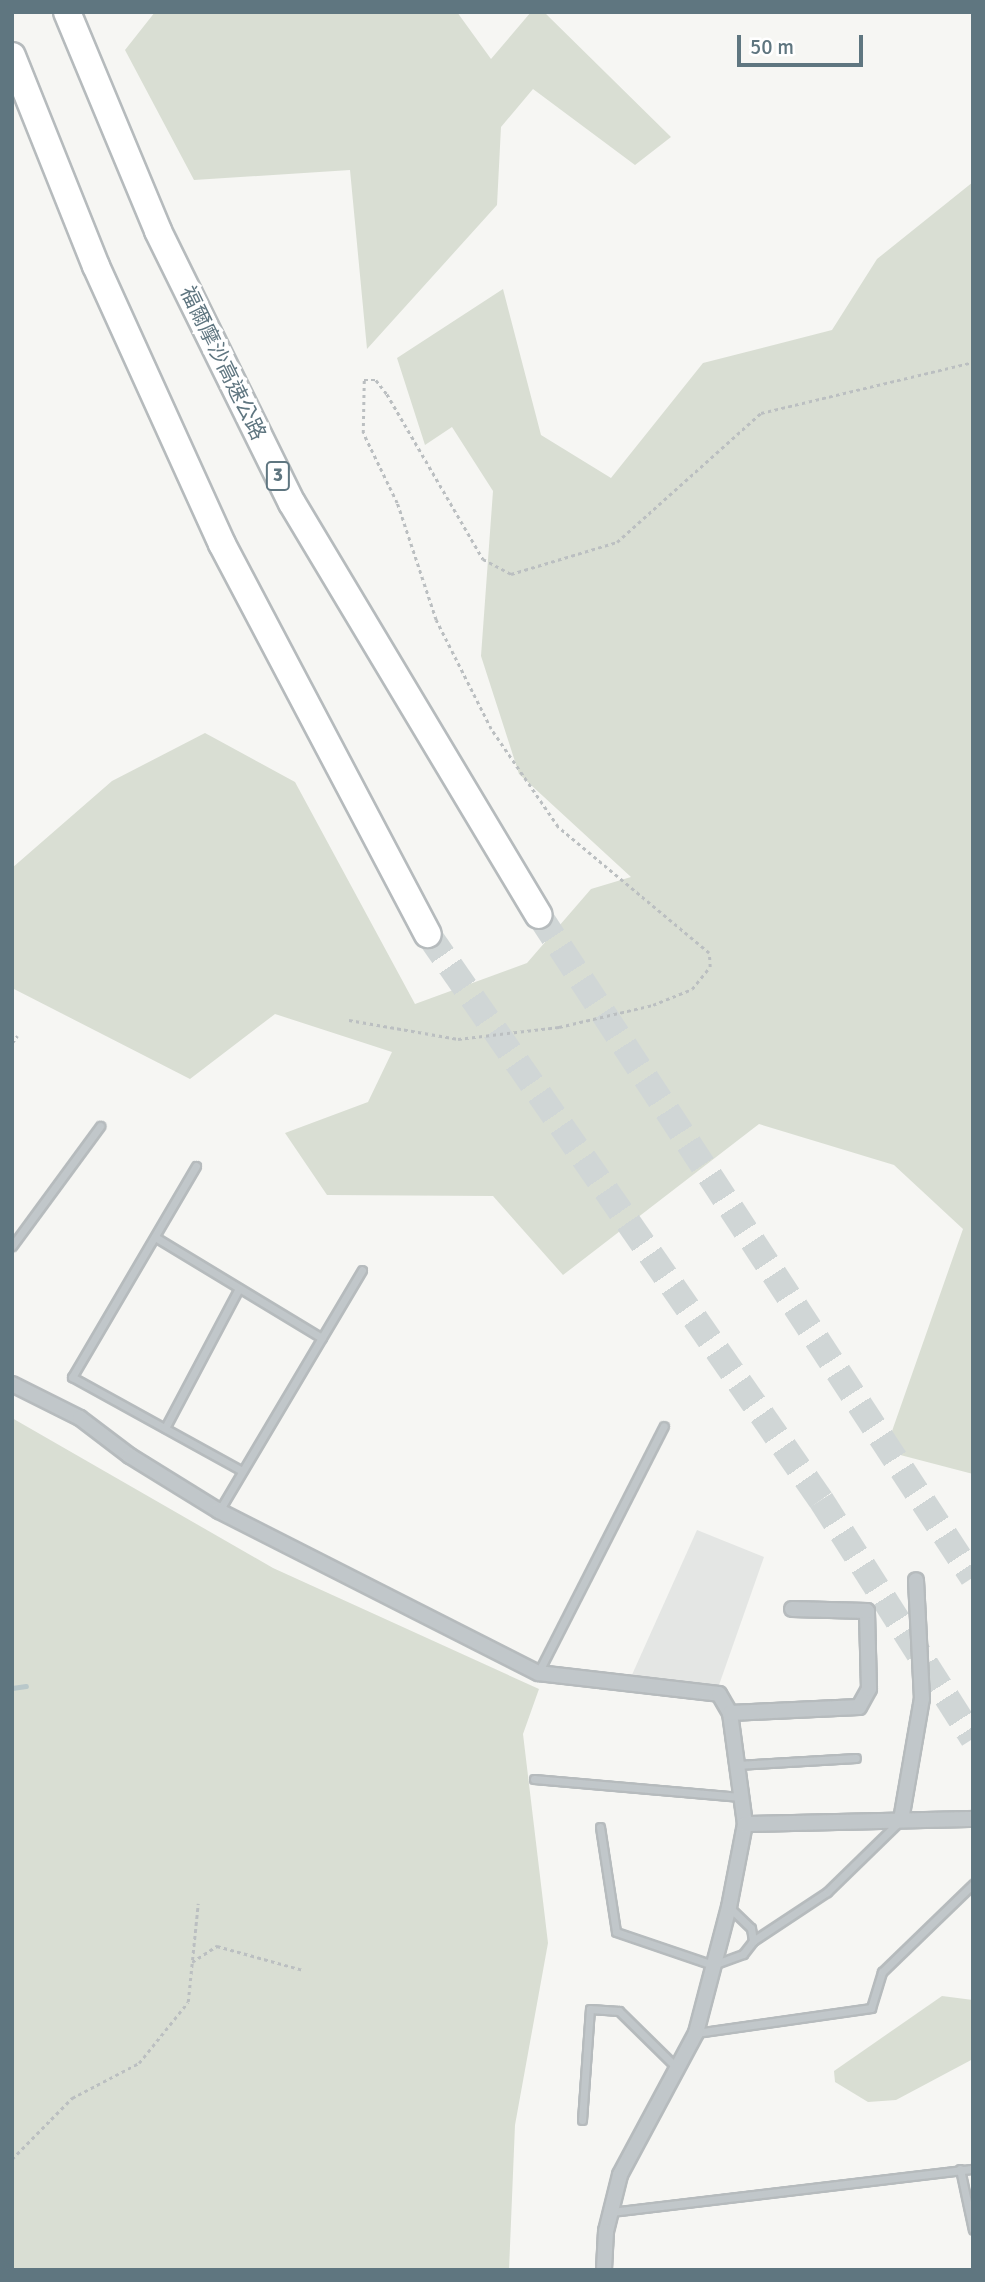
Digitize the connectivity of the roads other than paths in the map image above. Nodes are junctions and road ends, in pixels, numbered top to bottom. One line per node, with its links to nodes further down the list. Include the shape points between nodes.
1 (67, 12): 3 (highway, 福爾摩沙高速公路 / 3, via 158,231 292,503)
2 (12, 56): 4 (highway, via 96,266 222,544)
3 (539, 915)
4 (428, 934)
5 (100, 1126): 8 (lane)
6 (196, 1166): 7 (lane)
7 (155, 1237): 10 (lane); 14 (lane, via 72,1377)
8 (12, 1246)
9 (362, 1270): 11 (lane)
10 (239, 1288): 11 (lane); 14 (lane)
11 (322, 1338): 15 (lane)
12 (12, 1384): 16 (street, via 80,1418 130,1456)
13 (664, 1426): 19 (lane)
14 (164, 1428): 15 (lane)
15 (242, 1471): 16 (lane)
16 (219, 1511): 19 (street)
17 (916, 1580): 26 (street, via 922,1699)
18 (792, 1609): 20 (street, via 867,1611 869,1689 859,1707)
19 (538, 1674): 20 (street, via 719,1694)
20 (730, 1713): 22 (street)
21 (856, 1758): 22 (lane)
22 (737, 1765): 24 (street)
23 (534, 1779): 24 (lane)
24 (740, 1797): 27 (street)
25 (973, 1819): 26 (street)
26 (901, 1820): 27 (street); 31 (lane, via 827,1892)
27 (745, 1824): 30 (street)
28 (600, 1827): 32 (lane, via 616,1932)
29 (973, 1884): 33 (lane, via 882,1972 871,2008)
30 (729, 1907): 31 (lane, via 751,1928); 32 (street)
31 (753, 1941): 32 (lane, via 743,1954)
32 (713, 1965): 33 (street)
33 (696, 2033): 34 (street)
34 (677, 2068): 35 (lane, via 619,2011 590,2009); 38 (street, via 620,2175)
35 (582, 2120)
36 (960, 2169): 37 (lane); 38 (lane); 39 (lane)
37 (973, 2169)
38 (611, 2212): 40 (street)
39 (973, 2230)
40 (604, 2270)

